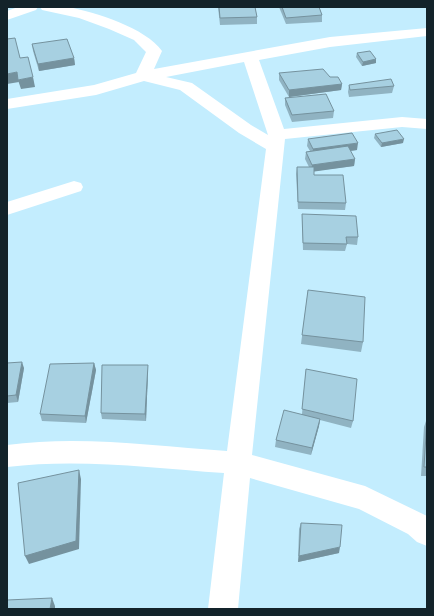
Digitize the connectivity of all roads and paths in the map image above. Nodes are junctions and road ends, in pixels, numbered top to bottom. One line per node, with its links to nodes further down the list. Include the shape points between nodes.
1 (31, 7): 3 (street)
2 (47, 7): 5 (street, via 114,26 139,37)
3 (7, 16)
4 (427, 32): 6 (street, via 330,42)
5 (163, 54): 7 (street); 8 (street)
6 (250, 56): 7 (street); 11 (street)
7 (200, 66): 8 (street)
8 (143, 76): 9 (street, via 96,90); 11 (street, via 186,86 245,129)
9 (7, 104)
10 (427, 124): 11 (street, via 402,122)
11 (276, 141): 15 (street)
12 (74, 187): 13 (street)
13 (7, 208)
14 (7, 456): 15 (street, via 85,452)
15 (238, 463): 16 (street, via 365,498 418,525); 17 (street)
16 (427, 533)
17 (223, 609)

